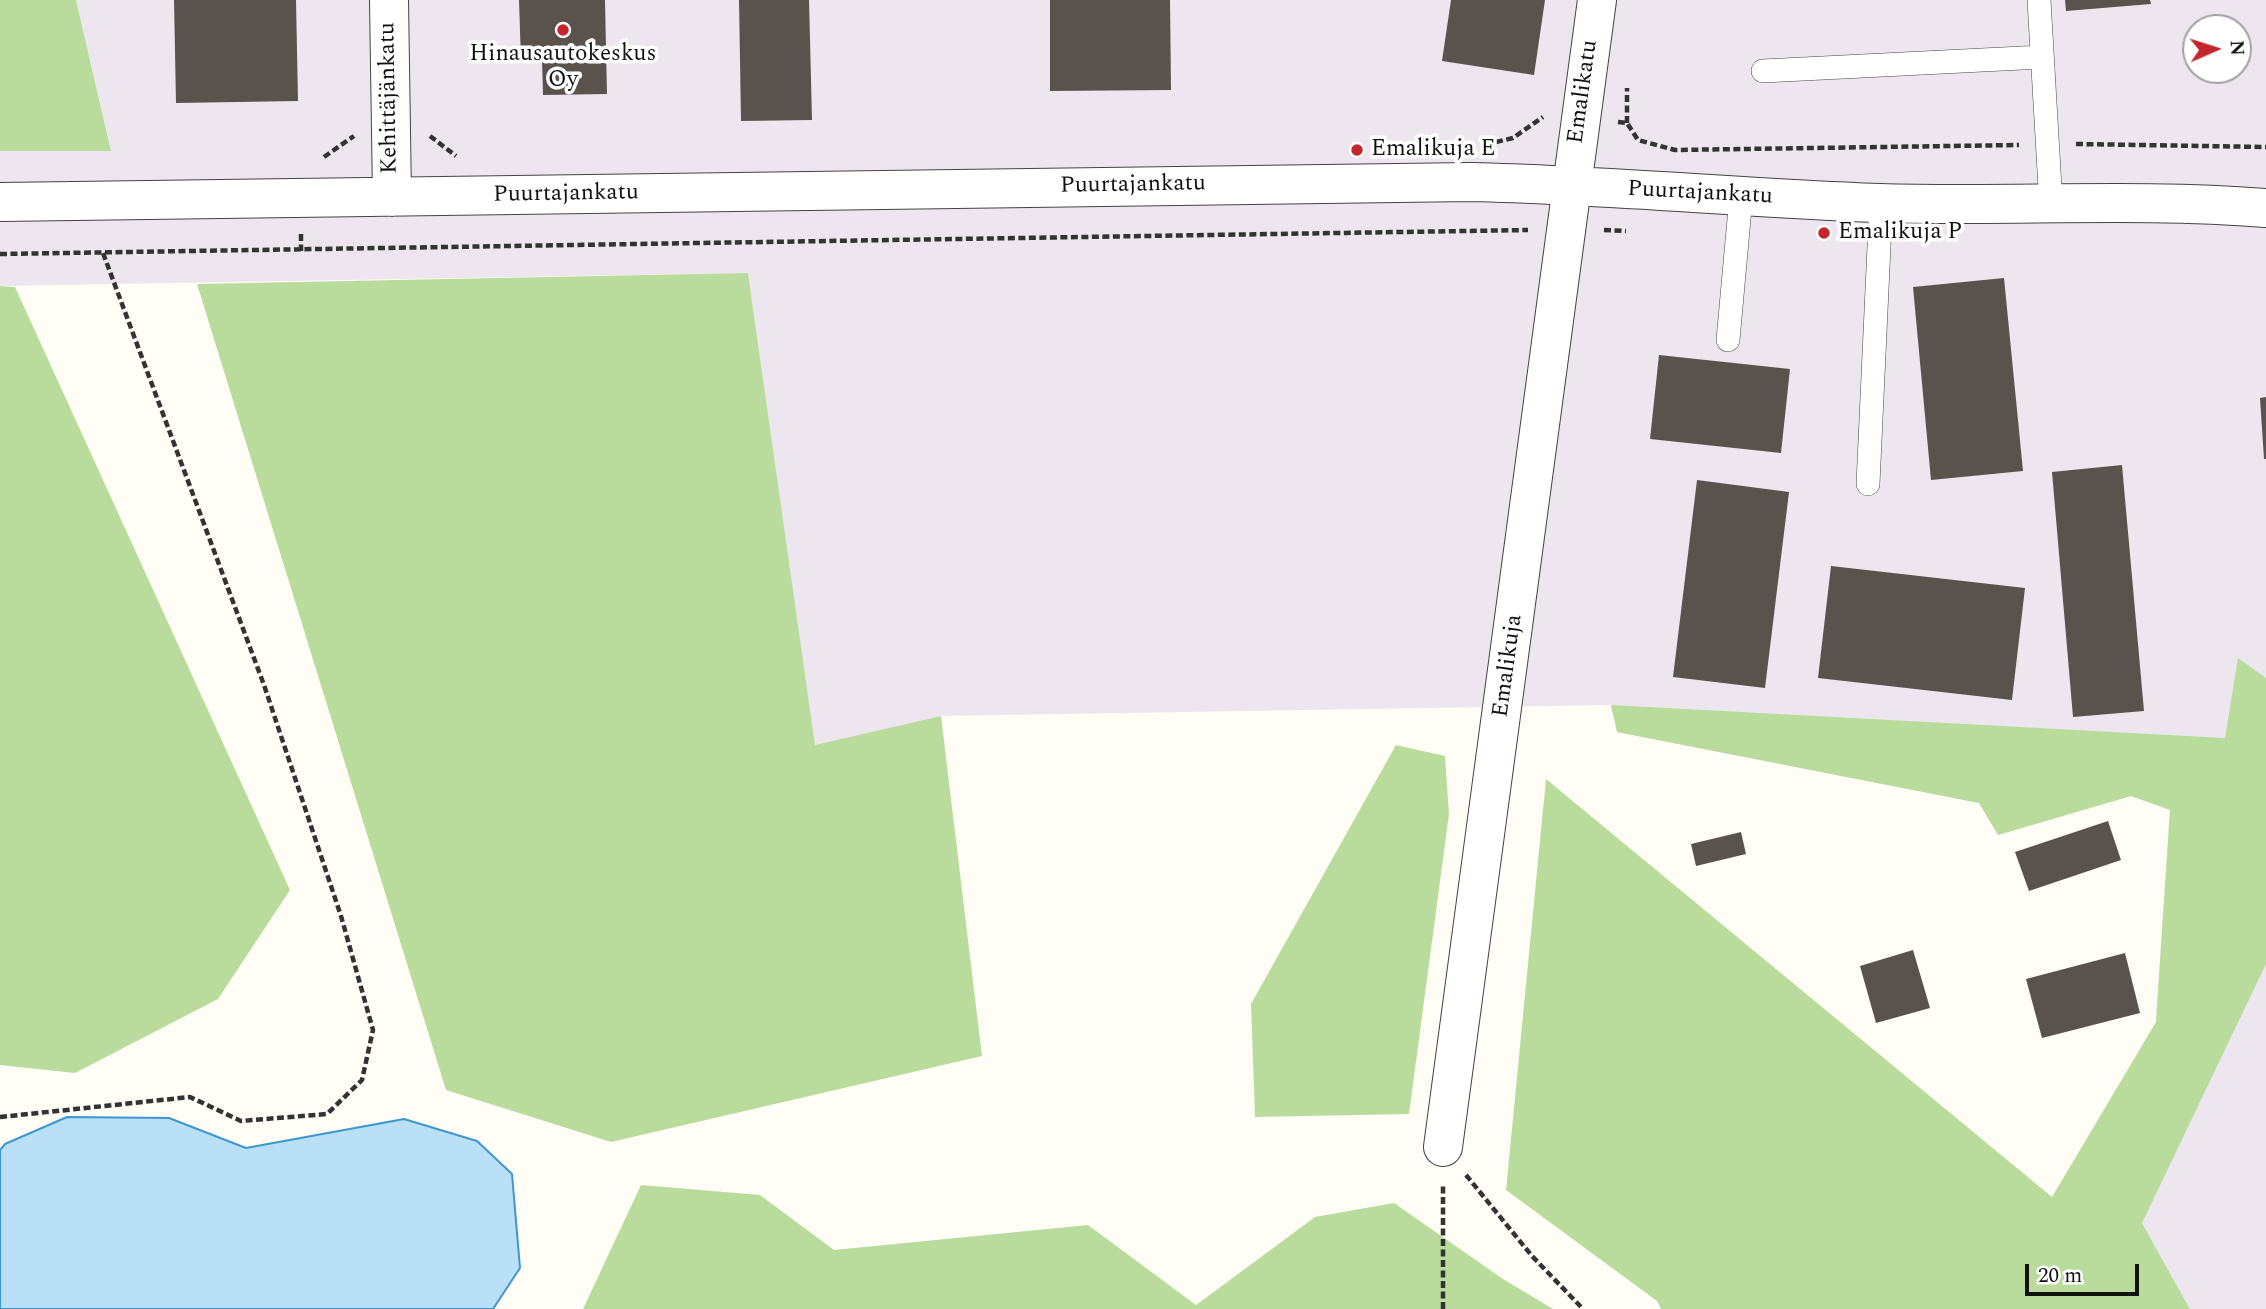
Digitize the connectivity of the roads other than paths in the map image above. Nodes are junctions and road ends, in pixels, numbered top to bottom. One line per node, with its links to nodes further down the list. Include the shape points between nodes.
1 (389, 0): 7 (street, Kehittäjänkatu)
2 (1597, 0): 6 (street, Emalikatu)
3 (2039, 0): 4 (lane)
4 (2042, 57): 5 (lane); 11 (lane)
5 (1763, 71)
6 (1570, 184): 7 (street, Puurtajankatu); 8 (street, Puurtajankatu); 15 (street, Emalikuja)
7 (392, 197): 9 (street, Puurtajankatu)
8 (1741, 197): 10 (street, Puurtajankatu); 13 (lane)
9 (0, 202)
10 (1881, 203): 11 (street, Puurtajankatu); 14 (lane)
11 (2051, 205): 12 (street, Puurtajankatu)
12 (2266, 208)
13 (1728, 340)
14 (1868, 484)
15 (1443, 1147)

